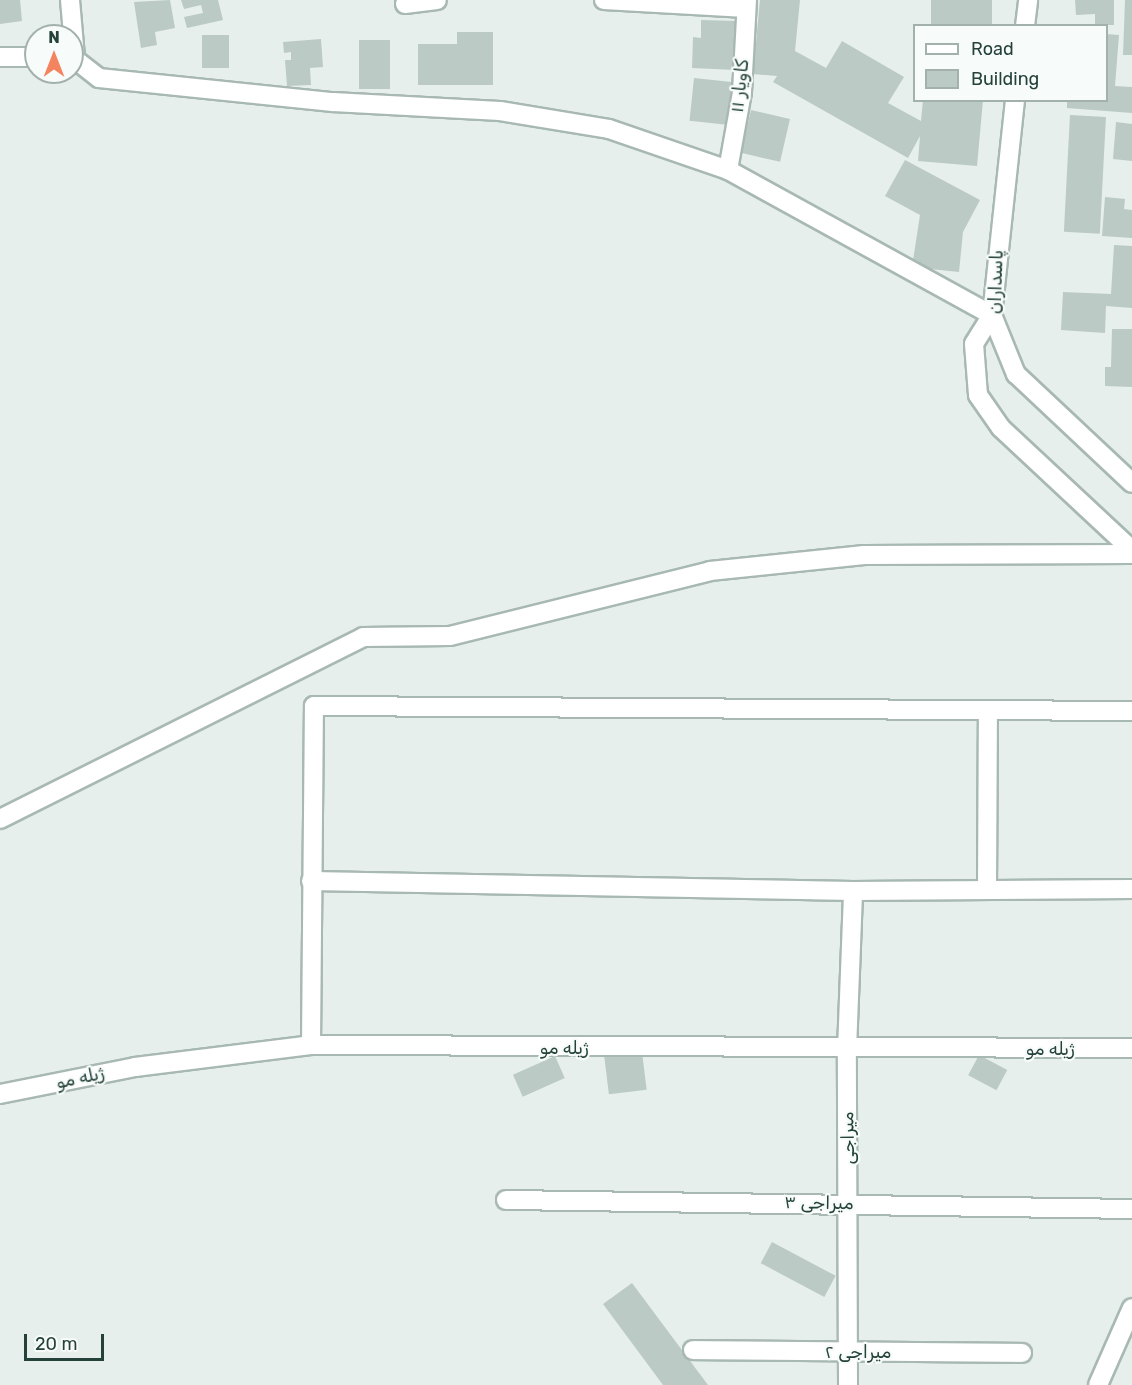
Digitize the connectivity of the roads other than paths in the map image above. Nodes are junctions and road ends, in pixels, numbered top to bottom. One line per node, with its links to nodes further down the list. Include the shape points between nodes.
1 (70, 0): 7 (street)
2 (437, 0): 5 (street)
3 (604, 0): 6 (street)
4 (1028, 0): 8 (street)
5 (405, 4)
6 (747, 4): 13 (street, کاویار ۱۱, via 742,92)
7 (72, 24)
8 (1025, 24)
9 (0, 57): 10 (street)
10 (24, 57)
11 (84, 65): 13 (street, via 99,78 333,102 500,111 609,129)
12 (1016, 102): 14 (street, پاسداران)
13 (728, 170): 14 (street)
14 (992, 315): 15 (street, پاسداران, via 1016,374); 16 (street, via 974,344 978,395 1001,428)
15 (1132, 483)
16 (1132, 552): 19 (street, via 864,555 710,571 450,636 363,637)
17 (988, 710): 18 (street); 20 (street, via 314,706); 21 (street)
18 (1132, 711)
19 (0, 819)
20 (311, 881): 23 (street); 24 (street)
21 (987, 889): 22 (street); 23 (street)
22 (1132, 890)
23 (853, 891): 26 (street, میراجی)
24 (311, 1046): 26 (street, ژیله مو); 27 (street, ژیله مو, via 135,1067)
25 (1132, 1048): 26 (street, ژیله مو)
26 (847, 1050): 29 (street, میراجی)
27 (0, 1094)
28 (506, 1200): 29 (street, میراجی ۳)
29 (849, 1203): 30 (street, میراجی ۳); 33 (street, میراجی)
30 (1132, 1209)
31 (1132, 1308): 36 (street)
32 (693, 1350): 33 (street, میراجی ۲)
33 (849, 1352): 34 (street, میراجی ۲); 35 (street, میراجی)
34 (1022, 1353)
35 (848, 1385)
36 (1098, 1385)

